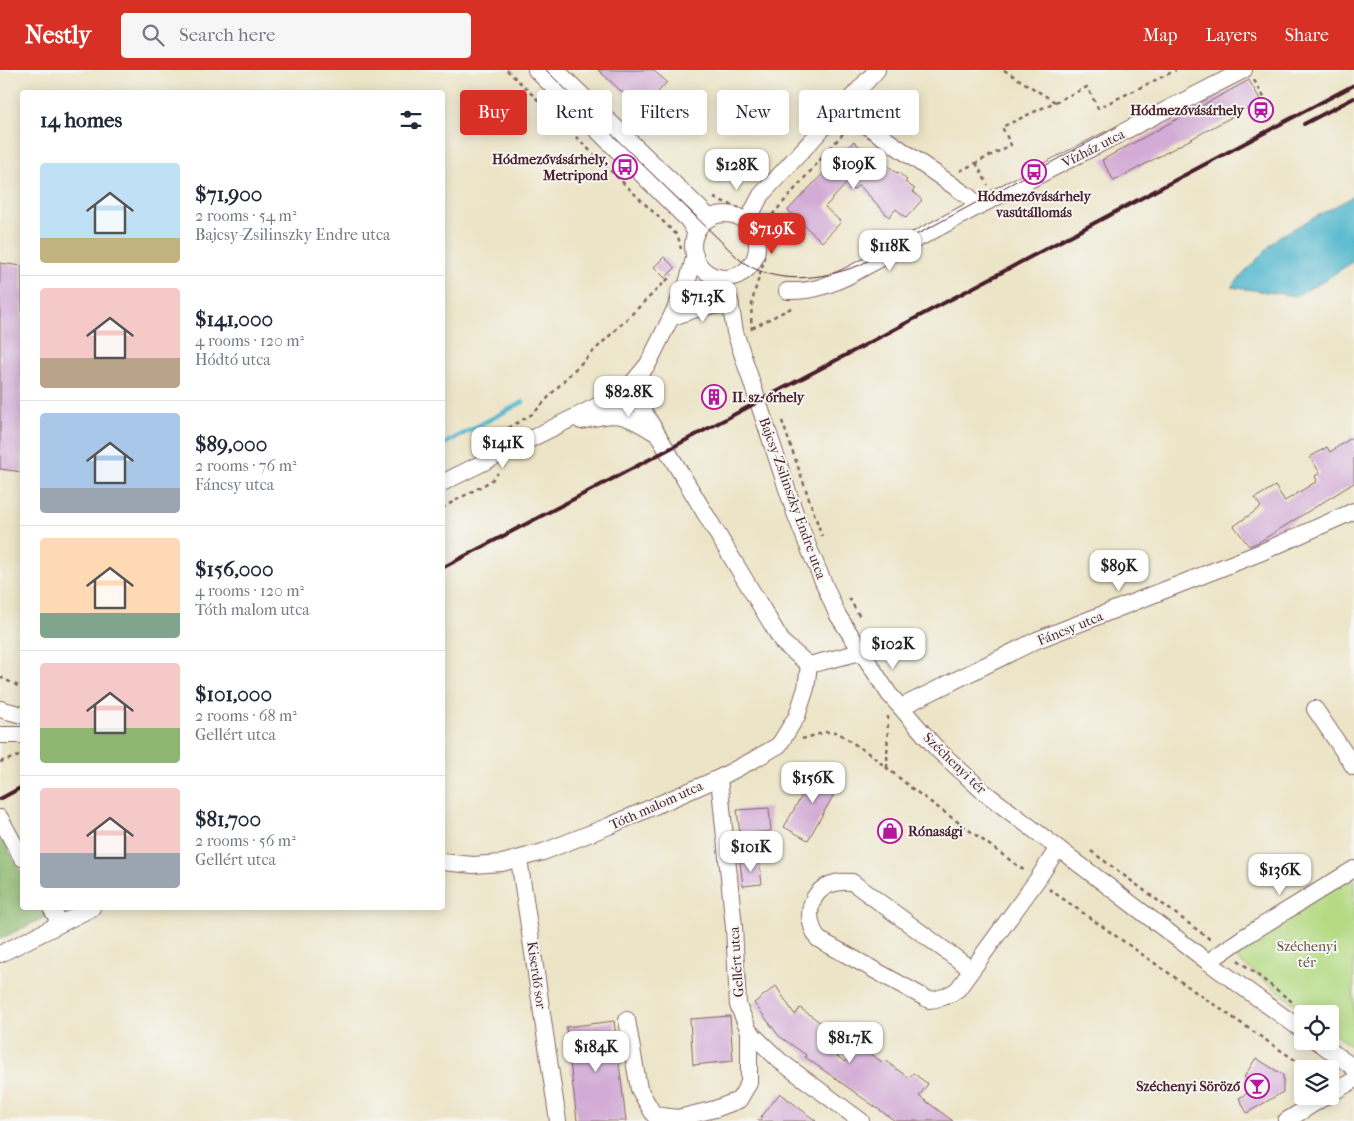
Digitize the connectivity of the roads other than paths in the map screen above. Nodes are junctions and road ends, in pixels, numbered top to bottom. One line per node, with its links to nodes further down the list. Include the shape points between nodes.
1 (536, 70): 13 (street, via 688,220)
2 (556, 70): 11 (street)
3 (877, 70): 5 (street)
4 (1236, 72): 9 (street, Vízház utca)
5 (858, 90)
6 (816, 135): 8 (street)
7 (880, 135): 9 (street)
8 (761, 195): 10 (street); 12 (street, via 751,214)
9 (979, 206): 17 (street, Vízház utca, via 828,285 805,292)
10 (729, 214): 11 (street); 12 (street)
11 (710, 218): 13 (street)
12 (758, 223): 15 (street, via 754,259)
13 (696, 233): 14 (street)
14 (689, 254): 16 (street); 19 (street, via 686,287)
15 (740, 274): 16 (street); 18 (street, Bajcsy-Zsilinszky Endre utca)
16 (718, 277): 18 (street, Bajcsy-Zsilinszky Endre utca)
17 (787, 292)
18 (731, 303): 19 (street, via 692,309); 25 (street, Bajcsy-Zsilinszky Endre utca, via 735,332 795,513 837,614)
19 (671, 318): 20 (street, via 648,364)
20 (629, 387): 21 (street); 22 (street)
21 (550, 429): 22 (street, via 613,415 632,419); 23 (street)
22 (656, 433): 26 (street, via 783,642)
23 (445, 482)
24 (1354, 511): 27 (street, Fáncsy utca, via 1262,552 1037,640)
25 (861, 652): 26 (street); 27 (street, Bajcsy-Zsilinszky Endre utca)
26 (809, 665): 36 (street, Tóth malom utca, via 797,716 779,745)
27 (901, 707): 38 (street, Széchenyi tér, via 937,749 978,786)
28 (0, 709): 30 (street)
29 (1315, 709): 35 (street)
30 (20, 714)
31 (0, 716): 32 (street)
32 (0, 720)
33 (0, 734): 34 (street)
34 (20, 735)
35 (1354, 767)
36 (719, 778): 40 (street, Tóth malom utca, via 609,826); 51 (street, Gellért utca, via 734,927 738,1005)
37 (0, 818): 39 (street)
38 (1058, 848): 47 (street, Széchenyi tér); 48 (street)
39 (20, 854)
40 (519, 859): 41 (street, Tóth malom utca, via 492,864); 57 (street, Kiserdő sor)
41 (445, 862)
42 (1354, 869): 47 (street)
43 (52, 910): 45 (street)
44 (88, 910): 45 (street)
45 (60, 923): 46 (street)
46 (0, 954)
47 (1208, 962): 50 (street, Széchenyi tér)
48 (972, 970): 48 (street, via 951,995 929,1000 818,939 812,930 810,907 821,890 830,884 852,882)
49 (627, 1020): 51 (street, via 639,1089 654,1115 678,1118 739,1100 749,1083)
50 (1294, 1024)
51 (749, 1030): 58 (street, Gellért utca, via 780,1061)
52 (1329, 1050): 53 (street)
53 (1354, 1068)
54 (1354, 1080): 55 (street)
55 (1339, 1089)
56 (1312, 1105): 59 (street)
57 (558, 1121)
58 (860, 1121)
59 (1286, 1121)

